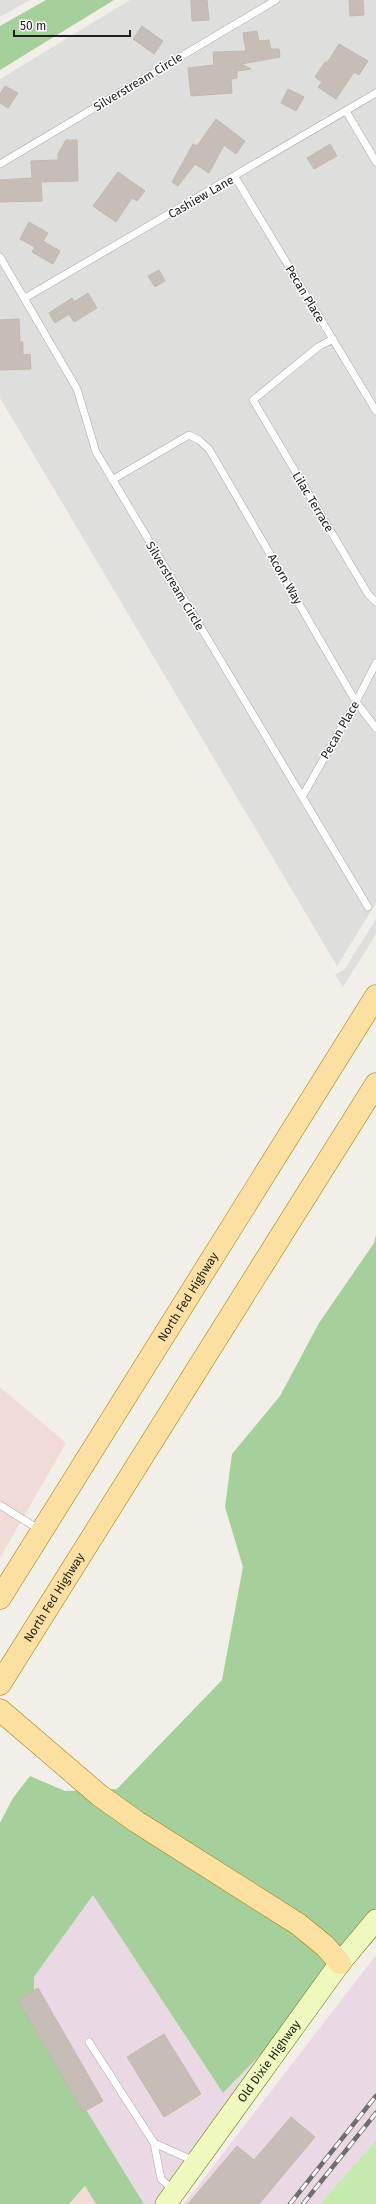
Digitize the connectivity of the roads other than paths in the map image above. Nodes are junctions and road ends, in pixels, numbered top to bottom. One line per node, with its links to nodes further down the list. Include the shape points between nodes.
1 (276, 0): 5 (lane, Silverstream Circle)
2 (376, 93): 3 (lane, Cashiew Lane)
3 (346, 111): 4 (lane); 6 (lane, Cashiew Lane)
4 (376, 162)
5 (0, 164)
6 (235, 177): 8 (lane, Cashiew Lane); 9 (lane, Pecan Place)
7 (0, 257): 8 (lane, Silverstream Circle)
8 (25, 298): 11 (lane, Silverstream Circle, via 77,389 96,452)
9 (333, 339): 10 (lane, Pecan Place); 12 (lane, Lilac Terrace, via 318,347 253,400 368,594)
10 (376, 411)
11 (112, 480): 14 (lane, Acorn Way, via 189,435 209,449); 16 (lane, Silverstream Circle)
12 (376, 602)
13 (376, 663): 14 (lane, Pecan Place)
14 (356, 702): 15 (lane, Acorn Way); 16 (lane, Pecan Place)
15 (376, 728)
16 (302, 797): 17 (lane, Silverstream Circle)
17 (368, 907)
18 (376, 996): 21 (main road, North Fed Highway)
19 (376, 1084): 23 (main road, North Fed Highway)
20 (0, 1505): 21 (lane)
21 (42, 1532): 22 (main road, North Fed Highway)
22 (0, 1598)
23 (0, 1684)
24 (0, 1710): 26 (main road, via 99,1795 136,1822 298,1924 325,1946)
25 (376, 1920): 26 (street, Old Dixie Highway)
26 (340, 1963): 29 (street, Old Dixie Highway)
27 (90, 2042): 28 (lane)
28 (154, 2143): 29 (lane); 30 (lane, via 161,2179)
29 (196, 2161): 30 (street, Old Dixie Highway)
30 (170, 2198)

